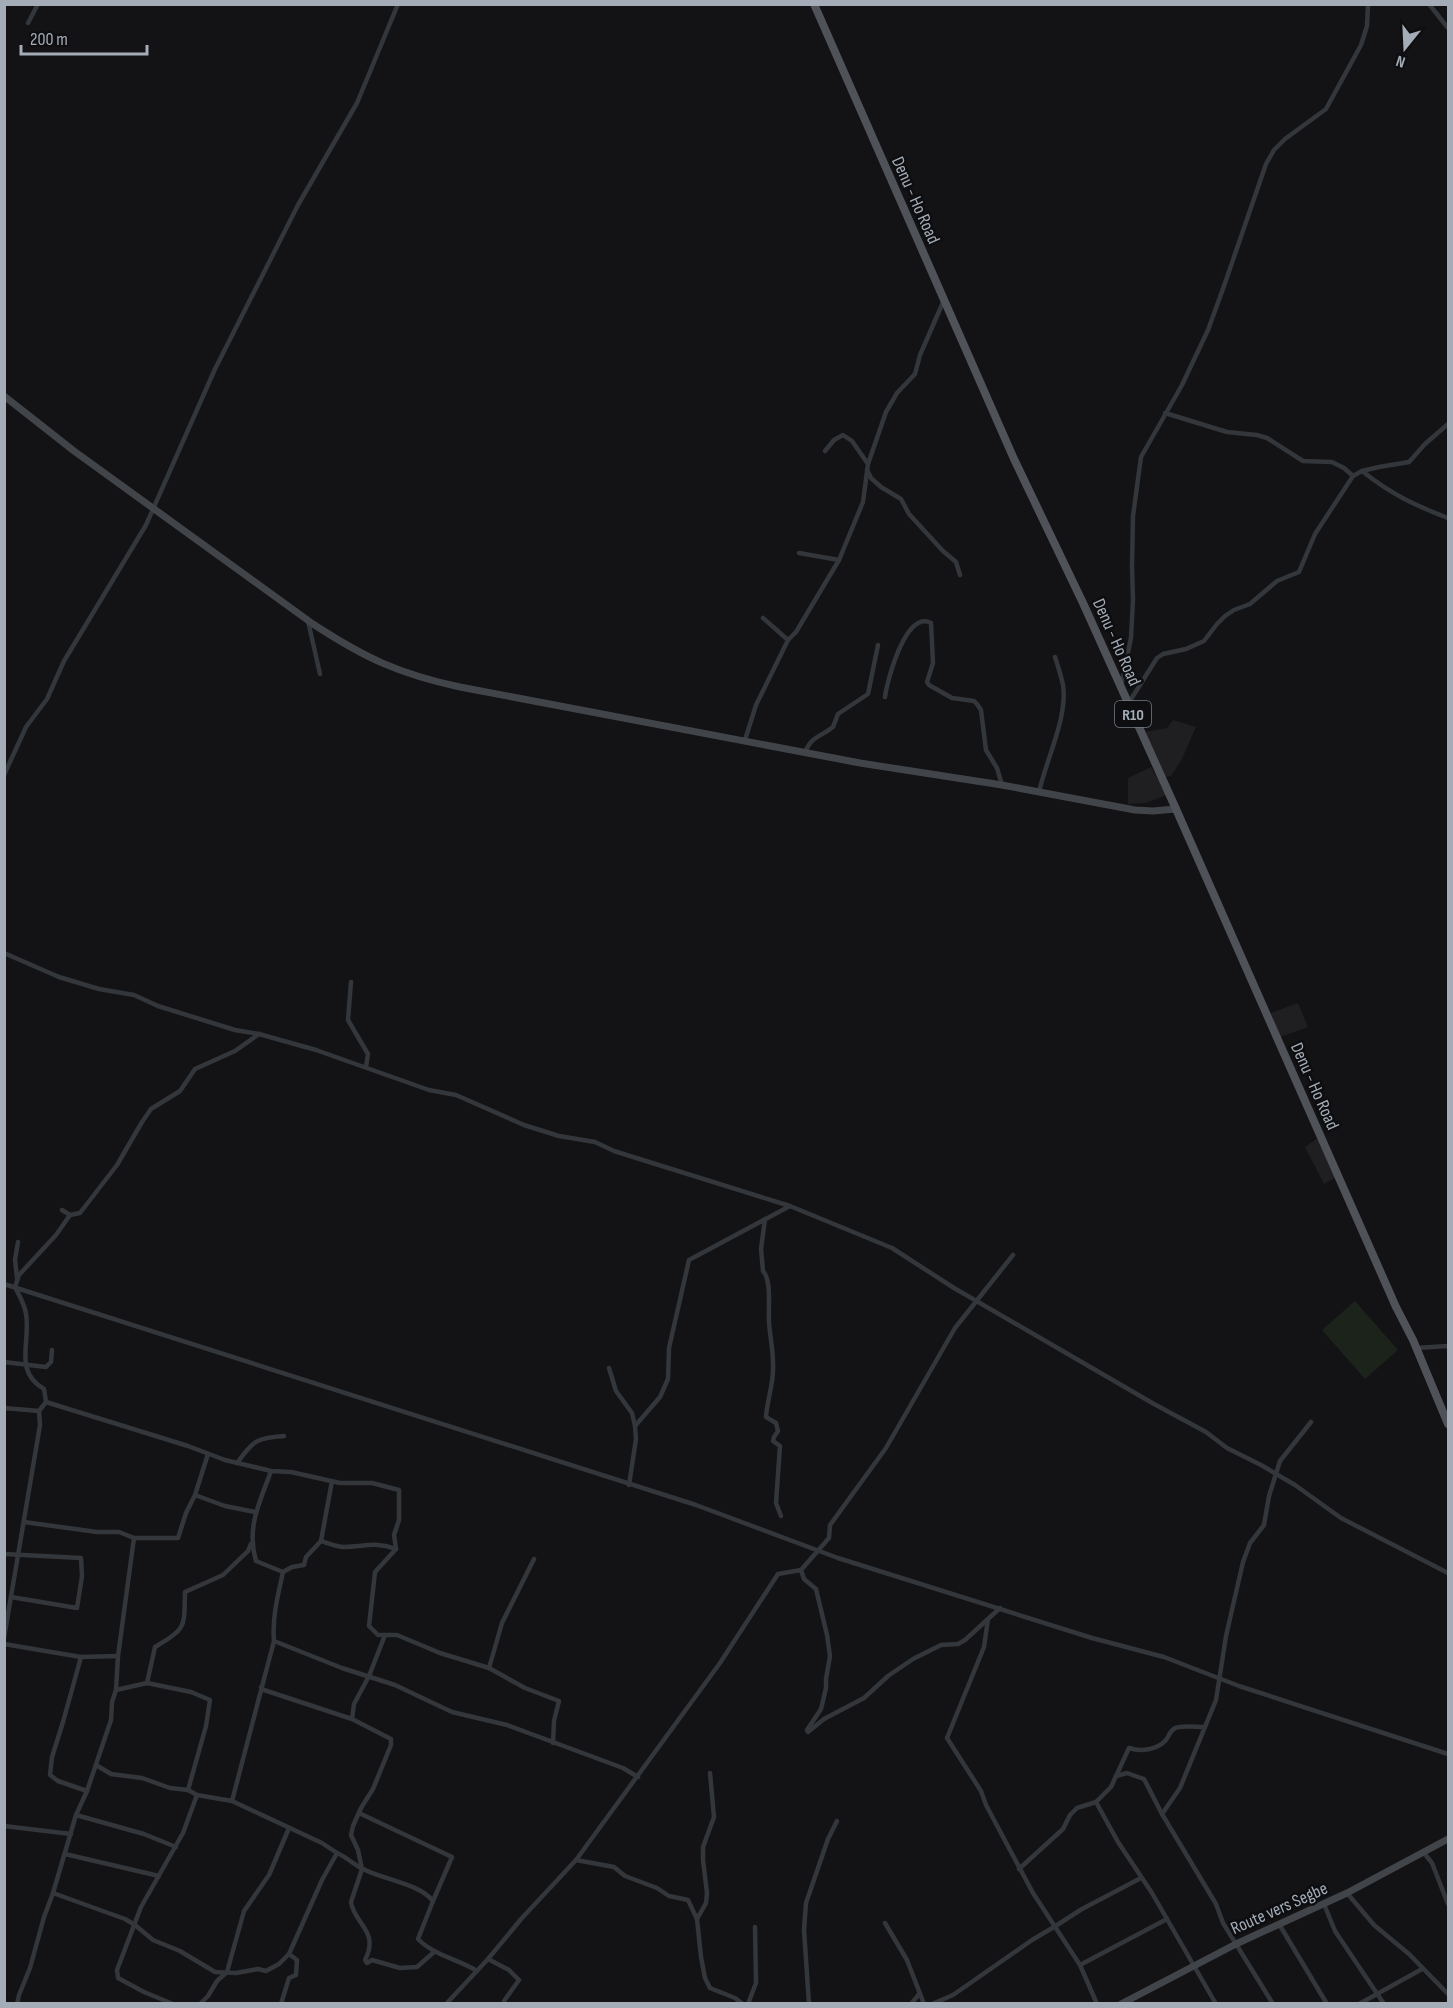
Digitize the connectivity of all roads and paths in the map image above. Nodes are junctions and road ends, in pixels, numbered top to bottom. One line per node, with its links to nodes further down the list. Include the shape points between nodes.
1 (38, 4): 6 (street)
2 (398, 4): 16 (street, via 357,104 298,205 215,369)
3 (814, 4): 8 (main road, Denu - Ho Road / R10)
4 (1368, 4): 10 (street, via 1361,45 1326,109 1285,139 1266,164 1208,330)
5 (1429, 4): 7 (street)
6 (28, 23)
7 (1449, 28)
8 (944, 300): 13 (street, via 915,374 886,412); 27 (main road, Denu - Ho Road / R10)
9 (4, 396): 16 (street)
10 (1165, 413): 15 (street, via 1227,432 1267,438 1303,460 1332,462); 27 (street, via 1141,457 1138,472 1133,516 1131,638)
11 (1449, 424): 14 (street, via 1409,462)
12 (825, 451): 13 (street, via 843,435 852,441)
13 (867, 467): 19 (street, via 863,502); 20 (street, via 871,478 902,499 909,514 956,562)
14 (1362, 471): 15 (street); 17 (street, via 1395,495)
15 (1353, 476): 29 (street, via 1315,534 1299,573 1277,581 1250,604 1234,610 1204,641 1157,658)
16 (153, 508): 22 (street); 32 (street, via 63,661 47,699 26,727)
17 (1449, 518)
18 (799, 553): 19 (street)
19 (839, 560): 23 (street)
20 (960, 575)
21 (763, 618): 23 (street)
22 (308, 620): 26 (street); 30 (street, via 369,658 421,679)
23 (788, 640): 30 (street, via 759,697)
24 (878, 645): 31 (street, via 868,694 838,714 833,727 815,736)
25 (1055, 657): 34 (street, via 1063,696 1058,732)
26 (320, 674)
27 (1121, 688): 29 (main road, Denu - Ho Road / R10)
28 (885, 697): 33 (street, via 887,680 902,643 918,623 928,621 933,663 927,682 952,698 978,704 986,750)
29 (1128, 704): 35 (main road, Denu - Ho Road / R10)
30 (745, 740): 31 (street)
31 (805, 752): 33 (street)
32 (4, 775)
33 (1002, 785): 34 (street)
34 (1039, 792): 35 (street, via 1135,810)
35 (1176, 808): 51 (main road, Denu - Ho Road / R10)
36 (4, 953): 38 (street, via 59,977 134,995 158,1006)
37 (351, 982): 39 (street, via 348,1020 368,1054)
38 (259, 1034): 39 (street); 42 (street, via 235,1051 195,1069 180,1091 151,1109 117,1165 80,1213)
39 (366, 1067): 40 (street, via 429,1090 456,1095 524,1125 595,1142)
40 (790, 1206): 43 (street); 49 (street, via 892,1248)
41 (62, 1210): 42 (street)
42 (70, 1215): 46 (street)
43 (765, 1219): 61 (street, via 689,1260 669,1348 668,1379 660,1397); 71 (street, via 763,1271 767,1275 773,1372 765,1417 776,1423 778,1431 773,1441 780,1446 776,1503)
44 (18, 1242): 46 (street)
45 (1013, 1255): 49 (street)
46 (17, 1280): 48 (street)
47 (4, 1284): 48 (street)
48 (15, 1287): 54 (street, via 26,1313); 68 (street)
49 (976, 1301): 66 (street); 77 (street, via 955,1328 886,1448 830,1525 829,1538)
50 (1449, 1346): 51 (street)
51 (1416, 1348): 60 (main road, Denu - Ho Road / R10)
52 (52, 1350): 54 (street, via 51,1362 46,1367)
53 (4, 1362): 54 (street)
54 (25, 1364): 56 (street, via 27,1372 44,1389)
55 (609, 1368): 61 (street, via 616,1391 632,1413)
56 (46, 1402): 58 (street); 63 (street)
57 (4, 1408): 58 (street)
58 (39, 1411): 72 (street)
59 (1311, 1422): 66 (street, via 1280,1461)
60 (1449, 1424)
61 (635, 1426): 68 (street)
62 (284, 1436): 64 (street, via 262,1437)
63 (208, 1454): 64 (street); 69 (street)
64 (237, 1462): 65 (street)
65 (271, 1471): 67 (street); 70 (street)
66 (1277, 1474): 83 (street, via 1341,1518); 95 (street, via 1264,1525 1250,1543 1244,1562)
67 (332, 1481): 74 (street); 76 (street, via 372,1483 399,1490)
68 (629, 1485): 77 (street)
69 (195, 1495): 70 (street); 73 (street, via 178,1538)
70 (255, 1512): 75 (street)
71 (781, 1516)
72 (24, 1522): 73 (street, via 120,1532); 79 (street)
73 (134, 1538): 91 (street)
74 (321, 1541): 76 (street, via 343,1548 386,1544); 82 (street, via 304,1565)
75 (251, 1544): 82 (street, via 256,1561); 96 (street, via 223,1575 185,1592 184,1619 179,1632 155,1647)
76 (396, 1549): 87 (street, via 375,1572 369,1626 378,1635)
77 (819, 1550): 81 (street); 85 (street)
78 (4, 1554): 79 (street)
79 (19, 1556): 84 (street); 84 (street, via 81,1558 77,1608)
80 (534, 1559): 93 (street, via 502,1623)
81 (801, 1570): 86 (street, via 804,1579 816,1589 830,1656 821,1709 808,1732 864,1698 913,1659 941,1645 965,1640); 106 (street, via 778,1574)
82 (283, 1572): 89 (street, via 273,1625)
83 (1449, 1573)
84 (12, 1597): 88 (street)
85 (1000, 1608): 86 (street); 95 (street, via 1164,1657)
86 (988, 1618): 126 (street, via 984,1647 946,1738 981,1791)
87 (385, 1635): 93 (street, via 397,1635); 94 (street)
88 (4, 1638)
89 (274, 1641): 94 (street); 97 (street)
90 (4, 1644): 92 (street)
91 (118, 1656): 92 (street); 98 (street)
92 (81, 1657): 108 (street, via 51,1757 50,1775)
93 (489, 1668): 101 (street, via 559,1701)
94 (369, 1676): 99 (street, via 354,1704); 101 (street, via 452,1712 507,1725)
95 (1219, 1678): 100 (street, via 1216,1700); 102 (street)
96 (147, 1683): 98 (street); 107 (street, via 210,1700)
97 (261, 1687): 99 (street); 110 (street)
98 (116, 1690): 103 (street)
99 (352, 1719): 112 (street, via 391,1739 373,1789)
100 (1205, 1727): 105 (street, via 1177,1728 1160,1746 1137,1751 1130,1748); 113 (street, via 1180,1788)
101 (553, 1743): 106 (street)
102 (1449, 1754)
103 (96, 1765): 107 (street, via 111,1774); 108 (street)
104 (710, 1773): 134 (street, via 714,1817 703,1847 707,1893)
105 (1116, 1776): 111 (street); 113 (street, via 1127,1773 1144,1779)
106 (638, 1777): 124 (street)
107 (188, 1790): 109 (street)
108 (87, 1791): 114 (street)
109 (197, 1795): 110 (street); 120 (street)
110 (232, 1801): 117 (street)
111 (1096, 1802): 126 (street, via 1077,1808 1063,1829); 128 (street)
112 (359, 1814): 125 (street, via 351,1835); 131 (street, via 452,1857)
113 (1161, 1814): 141 (street)
114 (76, 1815): 118 (street); 120 (street)
115 (837, 1821): 165 (street, via 806,1903)
116 (4, 1826): 118 (street)
117 (289, 1828): 121 (street); 150 (street, via 269,1875 244,1911)
118 (71, 1834): 123 (street)
119 (1449, 1839): 122 (street, Route vers Segbe)
120 (176, 1847): 127 (street)
121 (337, 1853): 125 (street); 143 (street)
122 (1424, 1853): 130 (street, Route vers Segbe); 133 (street)
123 (65, 1854): 127 (street); 129 (street)
124 (576, 1860): 134 (street, via 614,1867 669,1896 688,1900); 144 (street)
125 (362, 1869): 131 (street, via 410,1886); 142 (street, via 351,1902 366,1929 370,1950 367,1963 372,1959 400,1968 417,1967)
126 (1019, 1869): 140 (street)
127 (159, 1876): 137 (street)
128 (1141, 1878): 135 (street); 140 (street)
129 (53, 1893): 137 (street); 156 (street)
130 (1347, 1893): 132 (street, Route vers Segbe); 147 (street, via 1374,1925)
131 (433, 1901): 142 (street, via 418,1939)
132 (1324, 1904): 138 (street, Route vers Segbe); 153 (street, via 1335,1931)
133 (1449, 1904)
134 (698, 1919): 163 (street, via 701,1958 710,1988)
135 (1167, 1919): 145 (street); 146 (street)
136 (885, 1923): 152 (street, via 907,1960)
137 (135, 1924): 149 (street, via 153,1940); 157 (street, via 117,1970 118,1978)
138 (1279, 1924): 141 (street, Route vers Segbe); 173 (street)
139 (755, 1927): 164 (street, via 756,1983)
140 (1054, 1928): 146 (street); 168 (street, via 953,1995)
141 (1236, 1944): 145 (street, Route vers Segbe); 172 (street)
142 (435, 1952): 148 (street)
143 (289, 1954): 150 (street, via 266,1971); 160 (street, via 297,1960 296,1975 289,1978)
144 (488, 1959): 148 (street); 162 (street, via 519,1980)
145 (1194, 1964): 170 (street, Route vers Segbe); 171 (street)
146 (1080, 1965): 169 (street)
147 (1422, 1968): 153 (street); 154 (street)
148 (477, 1971): 161 (street)
149 (215, 1972): 150 (street); 151 (street)
150 (227, 1972): 151 (street)
151 (217, 1981): 155 (street)
152 (920, 1993): 166 (street); 167 (street)
153 (1378, 1993): 174 (street); 175 (street)
154 (1449, 1995)
155 (208, 1996): 158 (street); 159 (street)
156 (17, 2004)
157 (173, 2004)
158 (200, 2004)
159 (211, 2004)
160 (281, 2004)
161 (446, 2004)
162 (505, 2004)
163 (743, 2004)
164 (748, 2004)
165 (809, 2004)
166 (911, 2004)
167 (924, 2004)
168 (932, 2004)
169 (1097, 2004)
170 (1121, 2004)
171 (1216, 2004)
172 (1273, 2004)
173 (1327, 2004)
174 (1359, 2004)
175 (1384, 2004)

